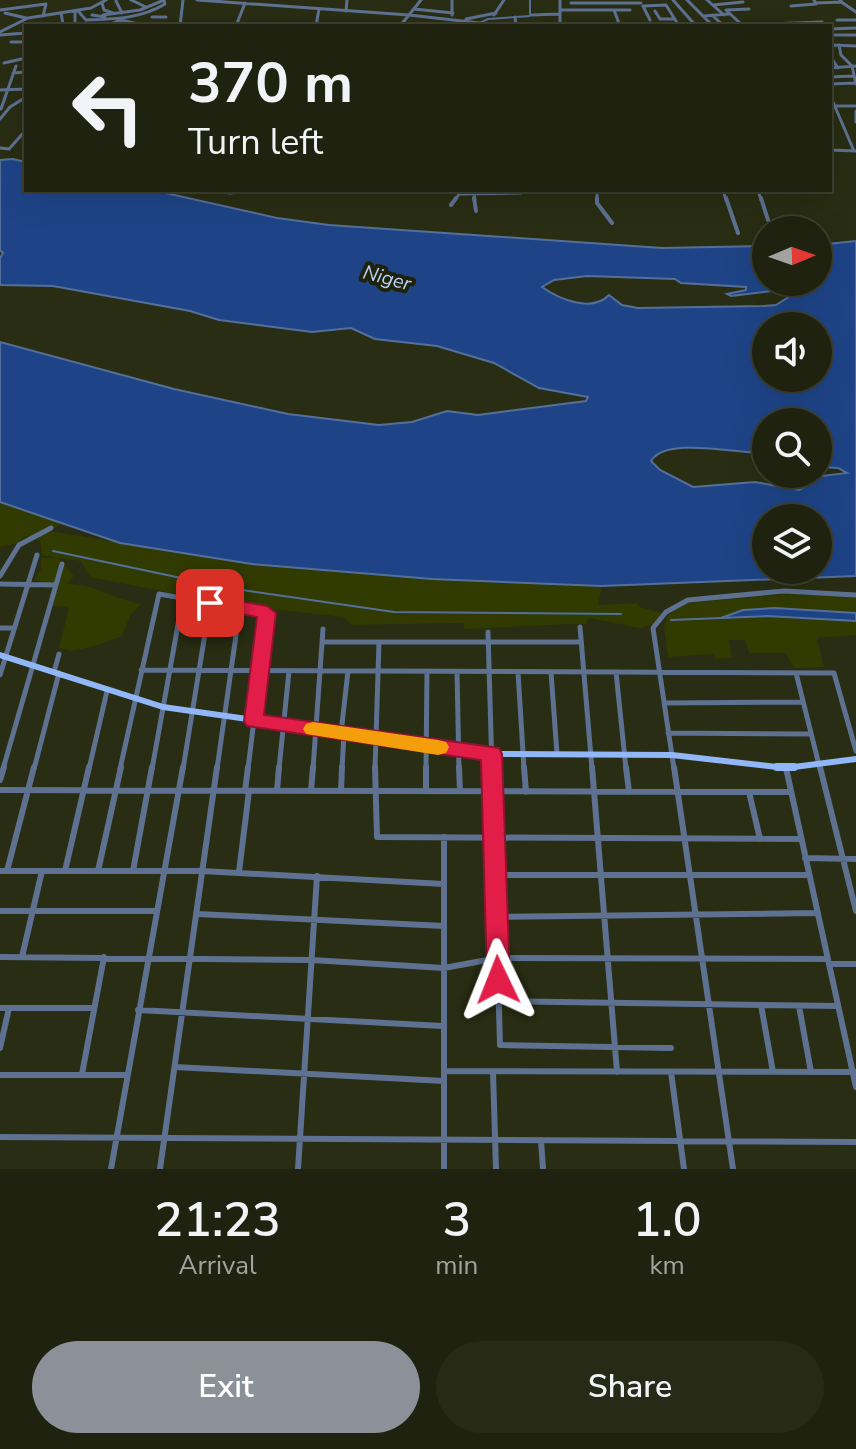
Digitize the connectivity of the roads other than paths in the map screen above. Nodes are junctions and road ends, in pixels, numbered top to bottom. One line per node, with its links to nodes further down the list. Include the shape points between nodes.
1 (117, 0): 21 (street); 47 (street)
2 (131, 0): 34 (street)
3 (164, 0): 34 (street); 50 (street)
4 (183, 0): 82 (street)
5 (197, 0): 24 (street)
6 (282, 0): 31 (street)
7 (300, 0): 33 (street)
8 (347, 0): 43 (street)
9 (421, 0): 37 (street)
10 (452, 0): 48 (street)
11 (504, 0): 74 (street, via 494,15)
12 (560, 0): 44 (street)
13 (656, 0): 27 (street)
14 (673, 0): 28 (street)
15 (687, 0): 26 (street)
16 (707, 0): 29 (street)
17 (78, 1): 40 (street)
18 (573, 1): 19 (street); 44 (street)
19 (626, 1): 25 (street)
20 (815, 1): 23 (street); 32 (street)
21 (104, 2): 40 (street); 49 (street, via 104,10)
22 (743, 2): 29 (street)
23 (844, 2): 30 (street); 45 (street)
24 (245, 3): 31 (street); 83 (street)
25 (641, 3): 27 (street); 75 (street)
26 (691, 4): 28 (street); 61 (street)
27 (660, 5): 35 (street)
28 (678, 5): 35 (street); 58 (street)
29 (713, 5): 59 (street)
30 (856, 5)
31 (281, 6): 33 (street)
32 (791, 6)
33 (299, 7): 36 (street)
34 (146, 8): 47 (street); 50 (street)
35 (669, 8): 71 (street); 71 (street, via 655,11 660,19)
36 (319, 9): 43 (street); 84 (street)
37 (414, 9): 48 (street); 56 (street)
38 (749, 9): 52 (street, via 726,10)
39 (2, 10): 53 (street); 60 (street, via 46,4)
40 (77, 10): 46 (street); 70 (street, via 84,20); 78 (street)
41 (614, 10): 42 (street); 44 (street); 91 (street)
42 (630, 10)
43 (346, 11): 56 (street)
44 (559, 12): 51 (street); 90 (street)
45 (856, 12)
46 (61, 13): 60 (street); 77 (street)
47 (122, 13): 49 (street)
48 (453, 13): 73 (street)
49 (114, 14): 55 (street); 72 (street)
50 (152, 14): 62 (street); 72 (street); 81 (street)
51 (538, 14): 57 (street); 89 (street)
52 (730, 14): 59 (street); 96 (street)
53 (15, 15): 67 (street); 69 (street)
54 (92, 15): 55 (street)
55 (103, 15): 70 (street)
56 (409, 15): 68 (street); 85 (street)
57 (532, 15)
58 (688, 15): 61 (street); 93 (street)
59 (724, 15): 64 (street)
60 (43, 16): 69 (street)
61 (702, 16): 64 (street); 94 (street)
62 (166, 17)
63 (515, 17): 88 (street)
64 (714, 17): 95 (street)
65 (802, 17): 98 (street)
66 (818, 17): 99 (street)
67 (0, 18)
68 (435, 18): 73 (street); 86 (street)
69 (27, 19): 104 (street)
70 (111, 19): 72 (street)
71 (676, 19): 92 (street)
72 (121, 20): 79 (street); 80 (street)
73 (452, 20): 74 (street)
74 (461, 20): 87 (street)
75 (650, 20)
76 (856, 20): 100 (street, via 837,20)
77 (63, 24)
78 (74, 24)
79 (111, 24)
80 (129, 24)
81 (148, 24)
82 (181, 24)
83 (237, 24)
84 (316, 24)
85 (402, 24)
86 (429, 24)
87 (494, 24)
88 (516, 24)
89 (540, 24)
90 (560, 24)
91 (619, 24)
92 (678, 24)
93 (695, 24)
94 (711, 24)
95 (722, 24)
96 (743, 24)
97 (788, 24): 98 (street)
98 (806, 24): 99 (street)
99 (823, 24)
100 (845, 28): 101 (street); 102 (street)
101 (856, 28)
102 (832, 32)
103 (832, 32): 107 (street)
104 (0, 33): 105 (street)
105 (24, 33)
106 (832, 33): 111 (street)
107 (853, 37): 112 (street)
108 (11, 42): 109 (street)
109 (24, 45)
110 (832, 45): 111 (street)
111 (840, 45): 112 (street); 117 (street, via 841,55)
112 (856, 46)
113 (24, 58): 115 (street)
114 (832, 59): 119 (street)
115 (4, 63)
116 (16, 66): 121 (street)
117 (854, 66): 119 (street); 122 (street)
118 (832, 68): 119 (street)
119 (838, 68)
120 (24, 72): 121 (street)
121 (13, 73): 129 (street)
122 (853, 76): 123 (street); 126 (street)
123 (832, 77)
124 (832, 84): 125 (street)
125 (845, 84): 126 (street); 130 (street)
126 (856, 84)
127 (24, 89): 129 (street)
128 (0, 90): 129 (street)
129 (8, 90): 133 (street)
130 (849, 94)
131 (24, 98): 135 (street)
132 (833, 106): 134 (street); 140 (street)
133 (1, 109)
134 (856, 109): 136 (street)
135 (0, 119)
136 (856, 122)
137 (24, 132): 138 (street, via 8,150)
138 (0, 148)
139 (832, 150): 140 (street)
140 (855, 151)
141 (461, 192): 146 (street); 147 (street)
142 (597, 192): 150 (street, via 597,203)
143 (724, 192): 151 (street)
144 (759, 192): 149 (street)
145 (521, 193): 146 (street)
146 (474, 194): 148 (street)
147 (451, 205)
148 (476, 211)
149 (767, 216)
150 (612, 223)
151 (738, 233)
152 (51, 528): 155 (street, via 19,545)
153 (37, 555): 159 (street)
154 (0, 562): 155 (street)
155 (8, 563): 157 (street)
156 (62, 564): 160 (street)
157 (0, 576)
158 (0, 584): 159 (street)
159 (28, 585): 160 (street); 167 (street)
160 (56, 585): 176 (street)
161 (856, 595): 194 (street, via 784,591 677,604 653,628)
162 (183, 597): 163 (street); 177 (street, via 157,597); 178 (street)
163 (210, 603): 164 (street); 179 (street)
164 (240, 607): 180 (street); 181 (street, via 267,613)
165 (580, 627): 173 (street)
166 (0, 628): 167 (street)
167 (14, 628): 175 (street)
168 (323, 629): 170 (street)
169 (488, 632): 172 (street)
170 (322, 642): 171 (street); 183 (street)
171 (379, 642): 172 (street); 185 (street)
172 (488, 642): 173 (street); 189 (street)
173 (581, 642): 192 (street)
174 (59, 654): 187 (street)
175 (3, 655): 176 (main road); 196 (street)
176 (33, 665): 187 (main road); 223 (street)
177 (141, 670): 178 (street); 198 (street)
178 (170, 670): 179 (street); 201 (street)
179 (199, 670): 180 (street); 202 (street)
180 (229, 671): 181 (street); 203 (street)
181 (260, 671): 182 (street); 204 (street)
182 (289, 671): 183 (street); 205 (street)
183 (320, 671): 184 (street); 206 (street)
184 (348, 671): 185 (street); 207 (street)
185 (378, 671): 186 (street); 210 (street)
186 (427, 671): 188 (street); 211 (street)
187 (56, 672): 197 (main road); 225 (street)
188 (457, 672): 189 (street); 212 (street)
189 (489, 672): 190 (street); 214 (street)
190 (518, 672): 191 (street); 218 (street)
191 (551, 672): 192 (street); 215 (street)
192 (584, 672): 193 (street); 216 (street)
193 (616, 672): 194 (street); 217 (street)
194 (659, 672): 195 (street); 200 (street)
195 (796, 673): 199 (street); 213 (street, via 834,673)
196 (0, 675)
197 (107, 691): 198 (main road); 226 (street)
198 (135, 700): 201 (main road); 227 (street)
199 (803, 702): 200 (street); 209 (street)
200 (664, 703): 208 (street)
201 (163, 707): 202 (main road); 228 (street)
202 (192, 712): 203 (main road); 229 (street)
203 (223, 716): 204 (main road); 230 (street)
204 (254, 721): 205 (main road); 231 (street)
205 (284, 725): 206 (main road); 232 (street)
206 (316, 729): 207 (main road); 233 (street)
207 (343, 733): 210 (main road); 234 (street)
208 (668, 733): 209 (street); 219 (street)
209 (811, 734): 221 (street)
210 (375, 738): 211 (main road); 235 (street)
211 (426, 745): 212 (main road); 236 (street)
212 (459, 750): 214 (main road); 237 (street)
213 (856, 751)
214 (491, 754): 218 (main road); 238 (street)
215 (557, 754): 216 (main road); 218 (main road)
216 (591, 754): 217 (main road); 240 (street)
217 (625, 754): 219 (main road); 241 (street)
218 (523, 755): 239 (street)
219 (672, 755): 222 (main road); 242 (street)
220 (856, 759): 221 (main road)
221 (819, 765): 222 (main road); 252 (street)
222 (786, 768): 244 (street)
223 (0, 780)
224 (0, 790): 225 (street)
225 (28, 790): 226 (street); 261 (street)
226 (84, 790): 227 (street); 255 (street)
227 (115, 790): 228 (street); 256 (street)
228 (148, 790): 229 (street); 257 (street)
229 (179, 790): 230 (street); 258 (street)
230 (213, 791): 231 (street); 259 (street)
231 (247, 791): 232 (street); 260 (street)
232 (277, 791): 233 (street)
233 (311, 791): 234 (street)
234 (341, 791): 235 (street)
235 (374, 791): 236 (street); 245 (street, via 377,837)
236 (426, 791): 237 (street)
237 (460, 791): 238 (street)
238 (493, 791): 239 (street); 246 (street)
239 (526, 792): 240 (street)
240 (594, 792): 241 (street); 247 (street)
241 (629, 792): 242 (street)
242 (677, 792): 243 (street); 248 (street)
243 (749, 792): 244 (street); 249 (street)
244 (790, 792): 250 (street)
245 (444, 837): 246 (street); 267 (street)
246 (494, 837): 247 (street); 262 (street)
247 (598, 838): 248 (street); 263 (street)
248 (684, 839): 249 (street); 264 (street)
249 (760, 839): 250 (street)
250 (801, 839): 251 (street)
251 (805, 858): 252 (street); 265 (street)
252 (843, 858): 253 (street); 271 (street)
253 (856, 859)
254 (42, 871): 255 (street); 261 (street); 269 (street)
255 (65, 871): 256 (street)
256 (98, 871): 257 (street)
257 (133, 871): 258 (street)
258 (166, 871): 259 (street); 270 (street)
259 (202, 871): 260 (street); 273 (street)
260 (239, 872): 266 (street)
261 (2, 873)
262 (495, 875): 263 (street); 276 (street)
263 (601, 875): 264 (street); 275 (street)
264 (689, 875): 265 (street); 274 (street)
265 (809, 875): 272 (street)
266 (317, 876): 267 (street); 277 (street)
267 (444, 884): 278 (street)
268 (0, 911): 269 (street)
269 (33, 911): 270 (street); 280 (street)
270 (155, 911): 282 (street)
271 (856, 911)
272 (818, 913): 274 (street); 288 (street)
273 (197, 914): 277 (street); 283 (street)
274 (695, 915): 275 (street); 286 (street)
275 (604, 916): 276 (street); 285 (street)
276 (497, 917): 284 (street)
277 (315, 919): 278 (street); 287 (street)
278 (444, 926): 290 (street)
279 (0, 957): 280 (street)
280 (22, 957): 281 (street)
281 (104, 957): 282 (street); 299 (street)
282 (147, 957): 283 (street); 300 (street)
283 (191, 958): 287 (street); 301 (street)
284 (498, 958): 285 (street); 290 (street); 291 (street)
285 (608, 958): 286 (street); 292 (street)
286 (702, 959): 288 (street); 293 (street)
287 (312, 960): 290 (street); 302 (street)
288 (828, 961): 289 (street); 296 (street)
289 (856, 964)
290 (444, 968): 303 (street)
291 (499, 1001): 292 (street); 304 (street, via 500,1045)
292 (611, 1003): 293 (street); 304 (street)
293 (709, 1005): 294 (street); 313 (street)
294 (761, 1005): 295 (street); 314 (street)
295 (799, 1006): 296 (street); 315 (street)
296 (838, 1006): 316 (street)
297 (0, 1008): 298 (street)
298 (9, 1008): 299 (street); 305 (street)
299 (94, 1008): 318 (street)
300 (138, 1010): 301 (street); 319 (street)
301 (183, 1012): 302 (street); 307 (street)
302 (308, 1019): 303 (street); 309 (street)
303 (443, 1026): 308 (street)
304 (614, 1046): 306 (street); 311 (street)
305 (0, 1048)
306 (671, 1048)
307 (175, 1067): 309 (street); 324 (street)
308 (444, 1071): 310 (street); 320 (street)
309 (305, 1072): 320 (street); 325 (street)
310 (493, 1072): 311 (street); 327 (street)
311 (617, 1072): 312 (street)
312 (671, 1072): 313 (street); 329 (street)
313 (718, 1072): 314 (street); 330 (street)
314 (773, 1072): 315 (street)
315 (811, 1072): 316 (street)
316 (854, 1072): 321 (street)
317 (0, 1075): 318 (street)
318 (82, 1075): 319 (street)
319 (127, 1075): 323 (street)
320 (444, 1081): 326 (street)
321 (856, 1087)
322 (0, 1137): 323 (street)
323 (116, 1138): 324 (street); 332 (street)
324 (164, 1138): 325 (street); 333 (street)
325 (300, 1139): 326 (street); 334 (street)
326 (444, 1140): 327 (street); 335 (street)
327 (495, 1140): 328 (street); 336 (street)
328 (541, 1140): 329 (street); 337 (street)
329 (680, 1141): 330 (street); 338 (street)
330 (729, 1142): 331 (street); 339 (street)
331 (856, 1142)
332 (111, 1169)
333 (160, 1169)
334 (298, 1169)
335 (444, 1169)
336 (496, 1169)
337 (543, 1169)
338 (684, 1169)
339 (733, 1169)

